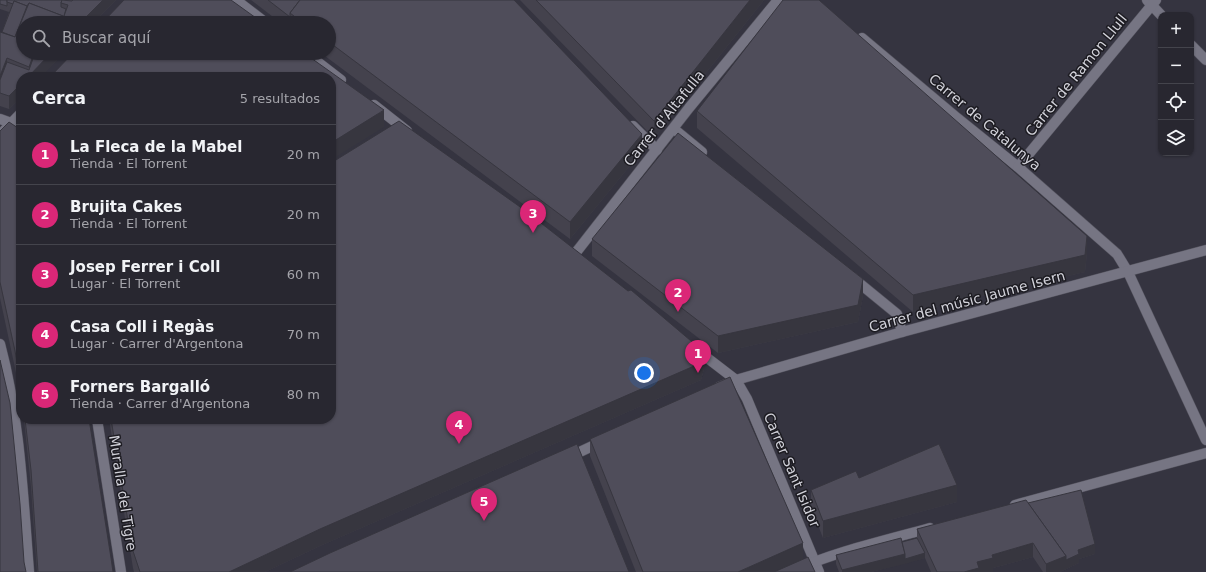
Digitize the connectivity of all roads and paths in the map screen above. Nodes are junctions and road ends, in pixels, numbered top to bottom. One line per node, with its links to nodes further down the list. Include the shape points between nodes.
1 (236, 0): 5 (street)
2 (778, 0): 19 (street, Carrer d'Altafulla)
3 (1151, 2): 4 (street); 24 (street, Carrer de Ramon Llull)
4 (1159, 12)
5 (257, 16)
6 (853, 30): 24 (street, Carrer de Catalunya)
7 (1194, 48): 9 (street)
8 (315, 60): 10 (street)
9 (1206, 60)
10 (331, 72)
11 (336, 76): 12 (street)
12 (349, 86)
13 (367, 100): 21 (street, via 398,128)
14 (624, 117): 22 (street)
15 (16, 118): 17 (street)
16 (0, 119): 17 (street)
17 (11, 123): 18 (street); 20 (street)
18 (16, 126)
19 (674, 129): 22 (street, Carrer d'Altafulla); 23 (street)
20 (0, 135)
21 (414, 136)
22 (657, 150): 26 (street, Carrer d'Altafulla, via 570,253)
23 (708, 158)
24 (1018, 167): 27 (street, Carrer de Catalunya, via 1117,254)
25 (1206, 250): 27 (street, Carrer del músic Jaume Isern)
26 (584, 262)
27 (1128, 272): 29 (street, Carrer del músic Jaume Isern); 38 (street, Carrer de Catalunya)
28 (848, 274): 29 (street, via 896,314)
29 (902, 332): 32 (street, Carrer del músic Jaume Isern)
30 (686, 342): 32 (street)
31 (0, 344): 34 (street)
32 (736, 380): 33 (street, Carrer del músic Jaume Isern); 43 (street, Carrer Sant Isidor, via 747,399)
33 (708, 392)
34 (16, 423)
35 (16, 424): 44 (street)
36 (98, 424): 45 (street, Muralla del Tigre)
37 (607, 439): 40 (street, via 580,456)
38 (1206, 440)
39 (1206, 453): 41 (street)
40 (557, 462)
41 (1002, 509)
42 (941, 525): 43 (street)
43 (814, 561): 46 (street); 47 (street, Carrer Sant Isidor)
44 (29, 572)
45 (121, 572)
46 (790, 572)
47 (819, 572)

